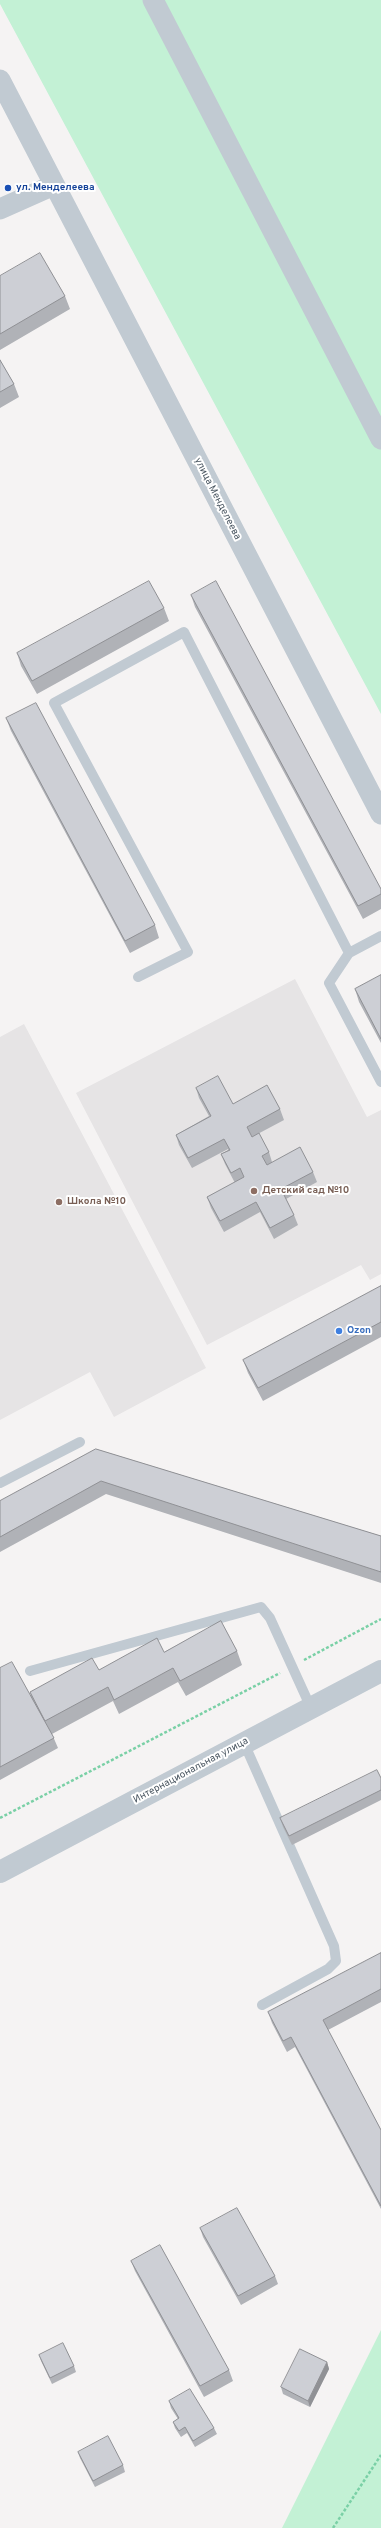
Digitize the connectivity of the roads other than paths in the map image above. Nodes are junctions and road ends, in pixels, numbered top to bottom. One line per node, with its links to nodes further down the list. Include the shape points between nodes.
1 (153, 0): 5 (street)
2 (0, 80): 3 (street, улица Менделеева)
3 (54, 185): 4 (street); 6 (street, улица Менделеева)
4 (0, 210)
5 (381, 439)
6 (381, 814)
7 (381, 936): 8 (lane)
8 (349, 953): 9 (lane, via 184,632 54,703 188,952); 10 (lane, via 329,983)
9 (138, 977)
10 (381, 1082)
11 (80, 1442): 12 (lane)
12 (0, 1483)
13 (30, 1671): 15 (lane, via 261,1607 270,1618)
14 (381, 1671): 15 (street, Интернациональная улица)
15 (311, 1708): 16 (street, Интернациональная улица)
16 (244, 1743): 17 (street, Интернациональная улица); 18 (lane, via 334,1946 336,1961 328,1969)
17 (0, 1872)
18 (262, 2005)

